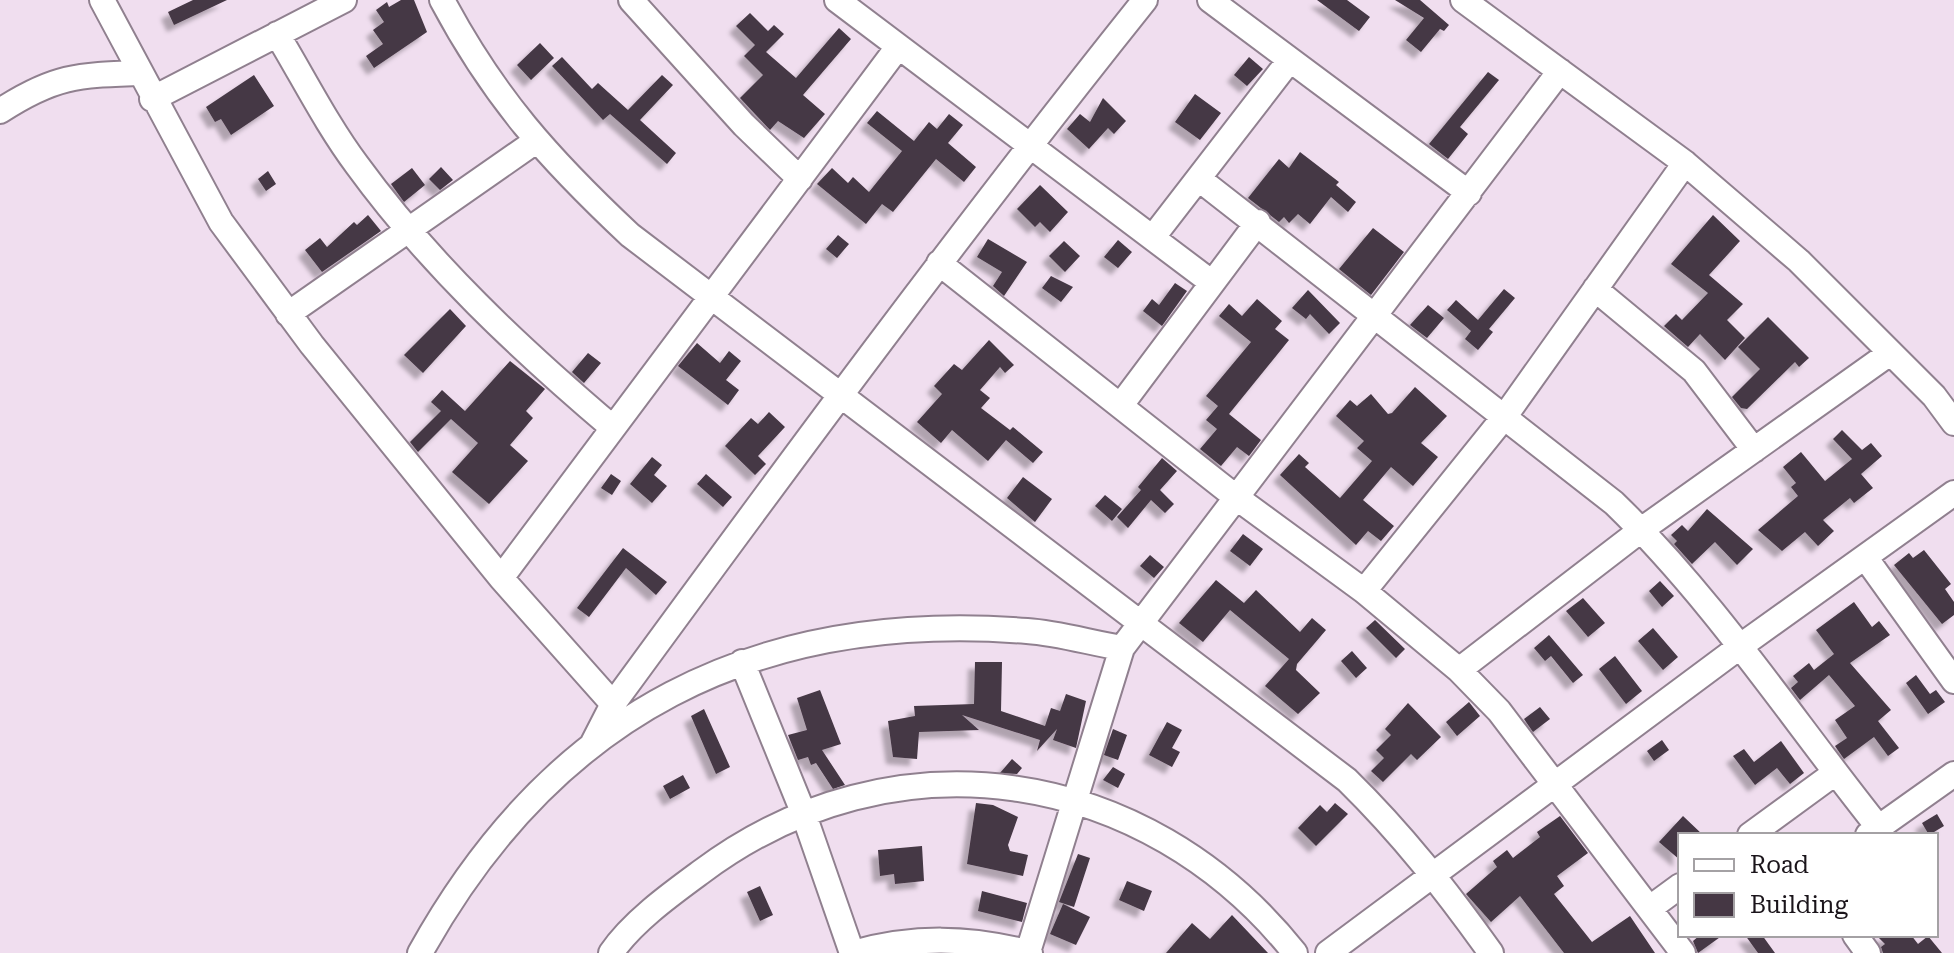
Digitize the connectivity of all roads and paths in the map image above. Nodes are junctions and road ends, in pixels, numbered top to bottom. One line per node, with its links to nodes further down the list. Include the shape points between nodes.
1 (102, 0): 13 (street)
2 (344, 0): 9 (street)
3 (442, 0): 16 (street, via 469,51)
4 (631, 0): 19 (street)
5 (837, 0): 10 (street)
6 (1145, 0): 17 (street)
7 (1210, 0): 11 (street)
8 (1463, 0): 12 (street)
9 (277, 34): 14 (street); 23 (street, via 356,164)
10 (898, 47): 17 (street); 19 (street)
11 (1289, 61): 20 (street); 21 (street)
12 (1560, 71): 18 (street); 21 (street)
13 (139, 73): 14 (street); 15 (street, via 83,74 50,82)
14 (152, 99): 29 (street, via 221,222)
15 (0, 111)
16 (536, 141): 23 (street); 28 (street, via 630,235)
17 (1028, 147): 24 (street); 25 (street)
18 (1685, 163): 27 (street); 31 (street, via 1799,261)
19 (800, 179): 28 (street)
20 (1199, 179): 22 (street); 24 (street)
21 (1469, 193): 30 (street)
22 (1258, 222): 26 (street); 30 (street)
23 (411, 231): 29 (street); 36 (street, via 541,367)
24 (1153, 237): 26 (street)
25 (939, 263): 32 (street); 33 (street)
26 (1211, 282): 33 (street)
27 (1595, 289): 34 (street); 37 (street, via 1694,371)
28 (711, 299): 32 (street); 36 (street)
29 (288, 314): 42 (street)
30 (1378, 316): 34 (street); 39 (street)
31 (1890, 353): 35 (street); 37 (street)
32 (839, 395): 44 (street); 50 (street)
33 (1121, 405): 39 (street)
34 (1505, 416): 40 (street); 43 (street)
35 (1954, 423)
36 (613, 428): 42 (street)
37 (1754, 450): 40 (street)
38 (1954, 493): 41 (street)
39 (1237, 498): 43 (street); 44 (street)
40 (1641, 530): 45 (street); 48 (street)
41 (1865, 557): 45 (street); 49 (street)
42 (501, 578): 50 (street)
43 (1364, 591): 48 (street)
44 (1141, 626): 46 (street); 59 (street, via 1347,780)
45 (1742, 645): 52 (street); 54 (street)
46 (1122, 648): 47 (street, via 1031,631 890,629 818,640); 55 (street)
47 (742, 662): 51 (street, via 657,701); 56 (street)
48 (1459, 670): 54 (street)
49 (1954, 681)
50 (613, 704): 51 (street)
51 (593, 743): 62 (street, via 537,791 488,846)
52 (1835, 773): 57 (street); 58 (street)
53 (1954, 774): 58 (street)
54 (1556, 783): 59 (street); 61 (street)
55 (1072, 802): 56 (street, via 998,786 948,783 897,786); 65 (street); 66 (street, via 1173,844 1221,878)
56 (803, 812): 63 (street, via 721,857 651,912); 64 (street)
57 (1766, 830)
58 (1874, 831)
59 (1435, 874): 67 (street); 68 (street)
60 (1678, 887): 61 (street)
61 (1650, 908): 69 (street)
62 (420, 953)
63 (611, 953)
64 (853, 953): 65 (street, via 922,939 984,941)
65 (1029, 953)
66 (1295, 953)
67 (1328, 953)
68 (1491, 953)
69 (1683, 953)

